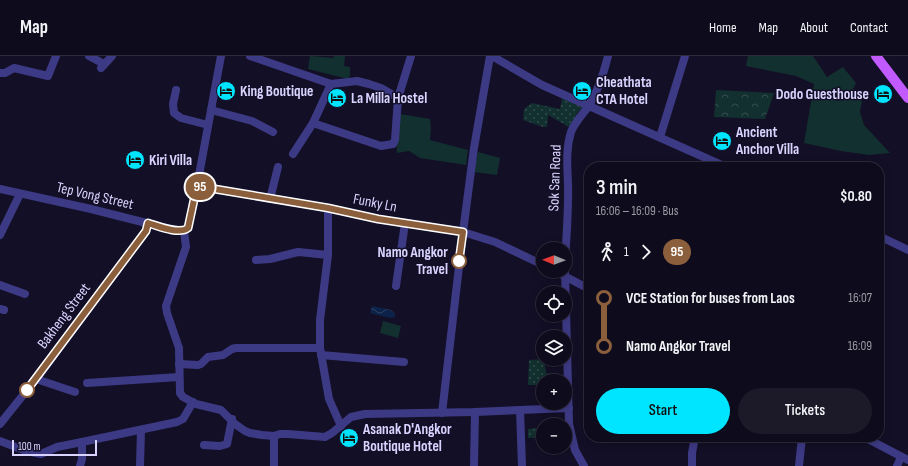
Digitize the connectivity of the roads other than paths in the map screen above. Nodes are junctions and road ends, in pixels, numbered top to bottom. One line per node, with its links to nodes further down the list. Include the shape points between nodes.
1 (56, 56): 11 (street, via 48,76 14,68)
2 (89, 56): 3 (street, via 103,66)
3 (112, 56)
4 (220, 56): 17 (street)
5 (250, 56): 12 (street)
6 (411, 56): 14 (street)
7 (491, 56): 16 (street, via 531,79); 33 (street, via 474,148)
8 (608, 56): 16 (street, Sok San Road, via 605,71)
9 (685, 56): 21 (street)
10 (876, 56): 15 (main road)
11 (0, 73)
12 (331, 84): 14 (street, via 357,81 381,88); 18 (street)
13 (176, 90): 19 (street, via 174,113 181,118)
14 (398, 98): 18 (street, via 395,140 391,146 381,146)
15 (908, 98)
16 (588, 106): 21 (street); 36 (street, Sok San Road, via 579,117 567,148)
17 (211, 110): 19 (street); 20 (street, via 252,121)
18 (313, 123): 22 (street)
19 (208, 125): 25 (street)
20 (273, 132)
21 (660, 137): 23 (street)
22 (293, 154)
23 (705, 162)
24 (278, 167): 28 (street)
25 (197, 186): 28 (street, Funky Ln); 32 (street, via 188,228)
26 (0, 189): 27 (street, Tep Vong Street)
27 (20, 194): 30 (street, Tep Vong Street); 34 (street)
28 (270, 199): 29 (street, Funky Ln)
29 (328, 208): 31 (street, Funky Ln); 38 (street)
30 (148, 223): 32 (street, Tep Vong Street); 52 (street, Bakheng Street, via 146,231)
31 (405, 223): 33 (street, Funky Ln); 44 (street)
32 (184, 231): 49 (street, via 186,247 166,306 178,344)
33 (463, 232): 40 (street, Funky Ln, via 495,242); 60 (street)
34 (0, 235)
35 (884, 238): 37 (street)
36 (566, 242)
37 (908, 250)
38 (328, 255): 39 (street, via 298,252); 47 (street, via 320,320)
39 (256, 260)
40 (536, 262)
41 (565, 278): 50 (street)
42 (572, 278): 45 (street)
43 (0, 285): 46 (street)
44 (396, 286)
45 (584, 286)
46 (25, 294)
47 (321, 351): 48 (street); 49 (street, via 236,348 223,355 208,357 202,364); 63 (street, via 329,398)
48 (404, 362)
49 (179, 364): 51 (street)
50 (568, 374)
51 (179, 377): 53 (street); 55 (street, via 179,390 182,396)
52 (36, 379): 54 (street); 62 (street, Bakheng Street)
53 (87, 383)
54 (74, 392)
55 (193, 402): 61 (street, via 221,410); 64 (street, via 183,419)
56 (536, 409): 57 (street)
57 (520, 410): 59 (street); 77 (street)
58 (569, 410): 78 (street, via 570,432)
59 (475, 412): 60 (street); 76 (street)
60 (442, 413): 63 (street, via 365,414 351,417)
61 (232, 419): 65 (street, via 235,424 250,433); 71 (street, via 227,444)
62 (0, 424)
63 (341, 426): 65 (street, via 325,437 280,434)
64 (141, 430): 67 (street); 74 (street)
65 (274, 436): 75 (street)
66 (0, 441): 67 (street, via 41,454 57,447)
67 (82, 442): 73 (street)
68 (694, 442): 79 (street)
69 (801, 442): 80 (street)
70 (874, 442): 72 (street)
71 (204, 445)
72 (904, 458): 81 (street)
73 (80, 466)
74 (140, 466)
75 (274, 466)
76 (474, 466)
77 (522, 466)
78 (584, 466)
79 (692, 466)
80 (799, 466)
81 (897, 466)

